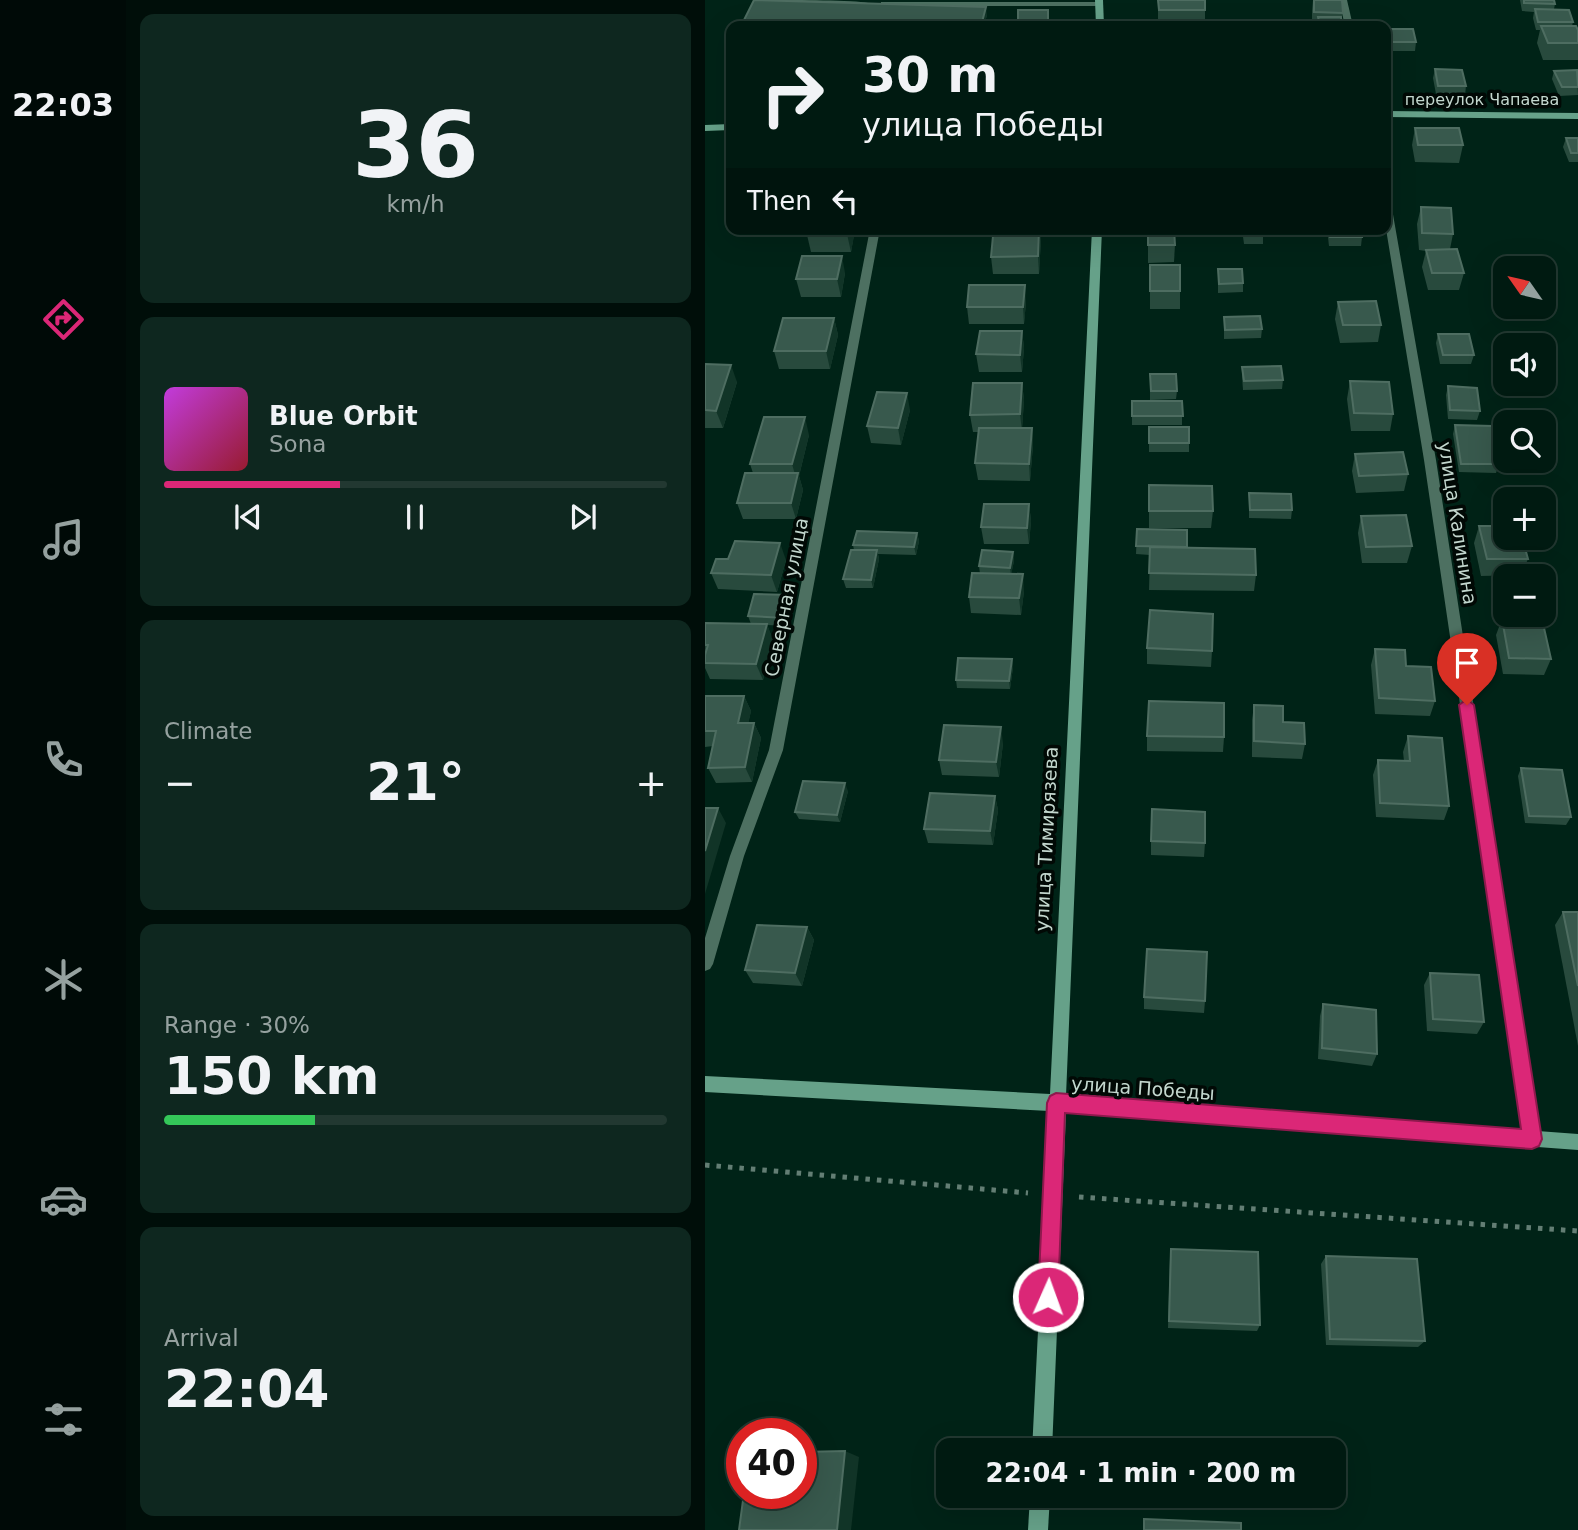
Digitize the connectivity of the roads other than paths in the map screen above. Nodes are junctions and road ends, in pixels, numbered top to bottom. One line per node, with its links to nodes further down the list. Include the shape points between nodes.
1 (778, 0): 3 (street)
2 (1343, 0): 5 (street)
3 (1099, 2): 4 (street)
4 (1099, 21)
5 (1348, 21)
6 (1391, 114): 7 (street, переулок Чапаева)
7 (1578, 116)
8 (726, 127): 9 (street)
9 (705, 128)
10 (1391, 233): 16 (street, улица Калинина)
11 (874, 235): 13 (street, Северная улица, via 776,750 737,856)
12 (1097, 235): 15 (street, улица Тимирязева)
13 (705, 964)
14 (705, 1084): 15 (street, улица Победы)
15 (1056, 1103): 16 (street, улица Победы); 18 (street, улица Тимирязева)
16 (1532, 1139): 17 (street, улица Победы)
17 (1578, 1142)
18 (1043, 1438)
19 (1039, 1508): 20 (street)
20 (1038, 1530)

